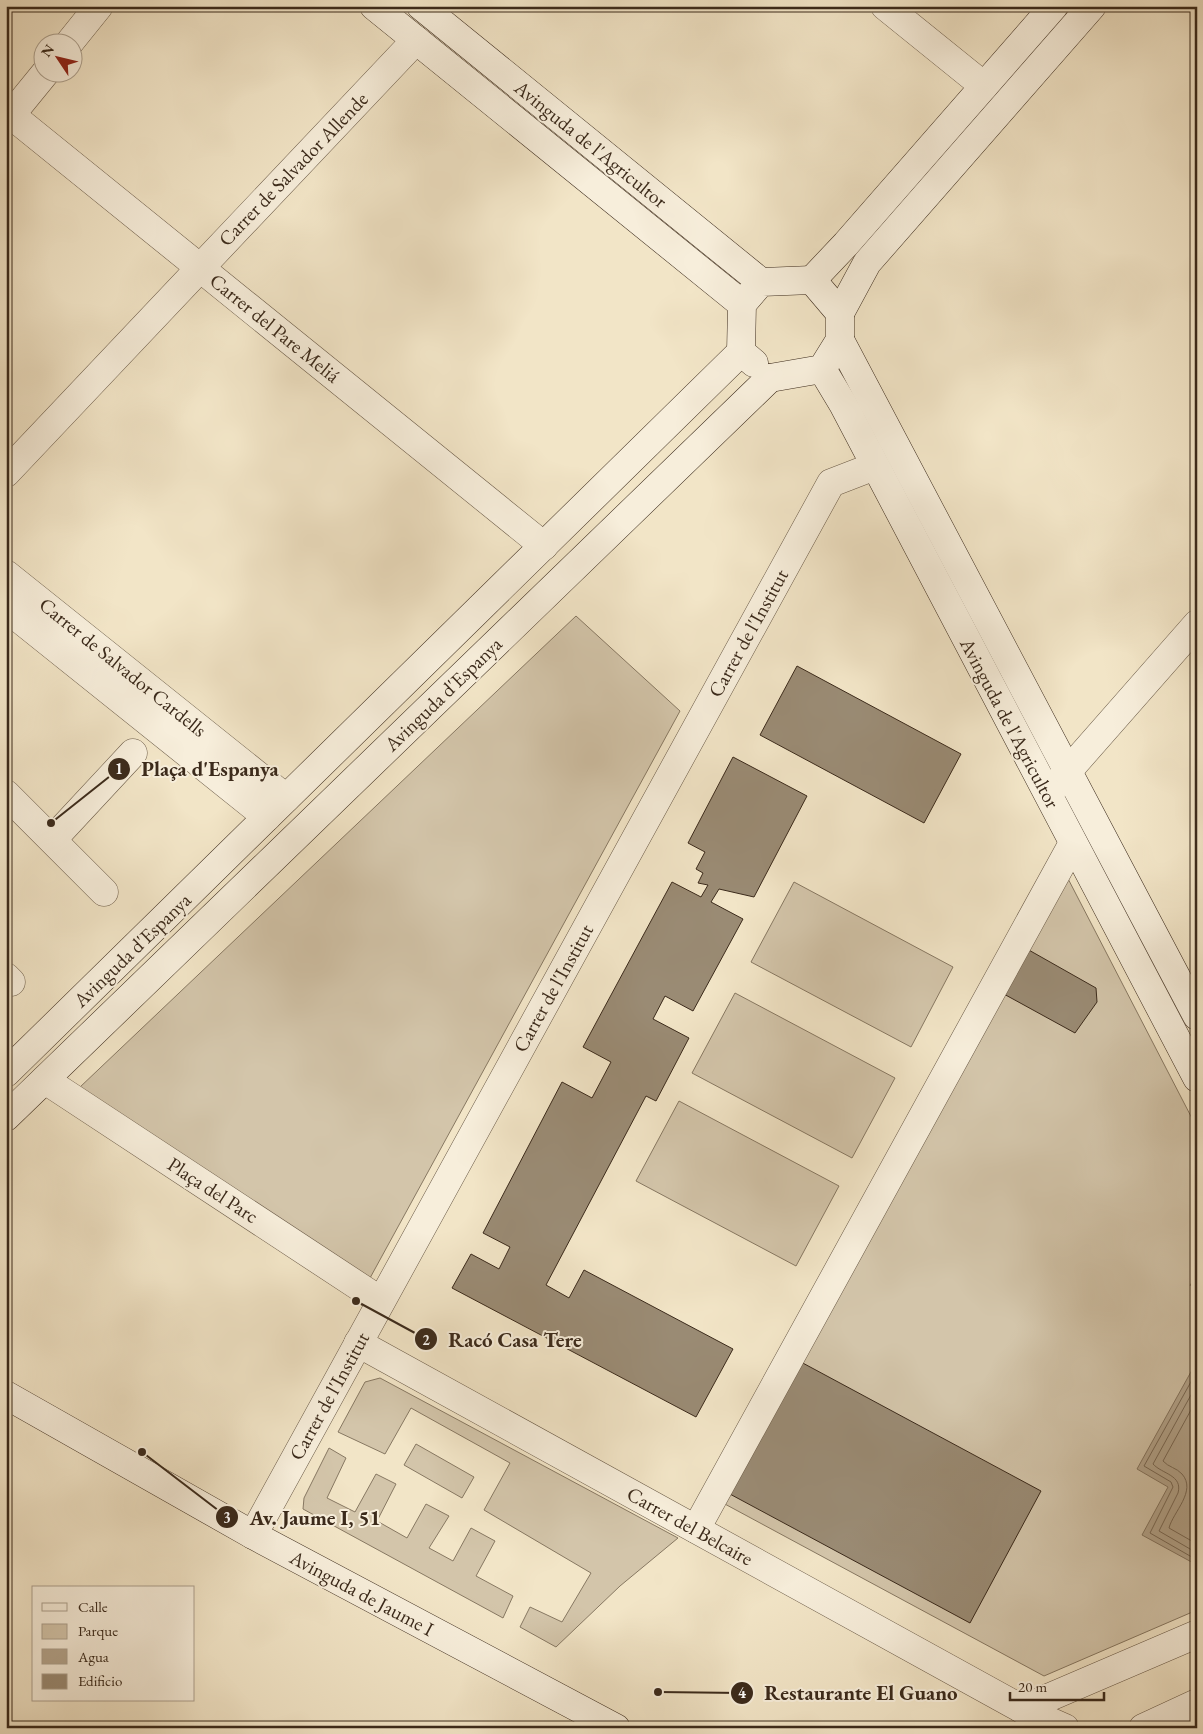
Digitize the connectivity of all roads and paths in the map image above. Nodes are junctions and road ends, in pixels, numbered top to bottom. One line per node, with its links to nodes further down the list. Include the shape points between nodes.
1 (99, 6): 8 (street)
2 (374, 6): 9 (street, Avinguda de l'Agricultor)
3 (412, 6): 9 (street)
4 (421, 6): 16 (street, Avinguda de l'Agricultor)
5 (885, 6): 11 (street)
6 (1054, 6): 11 (street)
7 (1092, 6): 12 (street)
8 (78, 32)
9 (416, 40): 14 (street, Carrer de Salvador Allende); 17 (street, Avinguda de l'Agricultor)
10 (37, 82): 13 (street)
11 (984, 86): 12 (street); 15 (street)
12 (1006, 104): 18 (street, via 867,263)
13 (8, 116): 14 (street, Carrer del Pare Meliá)
14 (201, 267): 24 (street, Carrer de Salvador Allende); 25 (street, Carrer del Pare Meliá)
15 (812, 280): 16 (street); 18 (street)
16 (761, 282): 17 (street)
17 (742, 304): 20 (street)
18 (840, 314): 19 (street)
19 (840, 340): 21 (street); 31 (street, Avinguda de l'Agricultor)
20 (741, 352): 22 (street); 25 (street, Avinguda d'Espanya)
21 (822, 369): 22 (street); 23 (street, Avinguda de l'Agricultor)
22 (770, 378): 26 (street, Avinguda d'Espanya)
23 (875, 466): 33 (street, Avinguda de l'Agricultor); 49 (street, Carrer de l'Institut, via 831,483)
24 (6, 473)
25 (544, 546): 26 (street); 34 (street, Avinguda d'Espanya)
26 (573, 569): 36 (street, Avinguda d'Espanya)
27 (6, 574): 34 (street, Carrer de Salvador Cardells)
28 (6, 608): 35 (street, Carrer de Salvador Cardells)
29 (1197, 624): 31 (street)
30 (133, 753): 38 (street)
31 (1068, 771): 33 (street); 41 (street, Avinguda de l'Agricultor)
32 (6, 794): 38 (street)
33 (1047, 794): 39 (street, Avinguda de l'Agricultor)
34 (286, 798): 35 (street, Avinguda d'Espanya); 36 (street)
35 (267, 817): 37 (street); 43 (street, Avinguda d'Espanya)
36 (313, 820): 37 (street, Avinguda d'Espanya)
37 (294, 839): 45 (street, Avinguda d'Espanya)
38 (53, 840): 40 (street)
39 (1073, 842): 42 (street, Avinguda de l'Agricultor); 52 (street)
40 (104, 892)
41 (1193, 1000): 42 (street)
42 (1166, 1020): 44 (street, Avinguda de l'Agricultor)
43 (12, 1067): 45 (street, Avinguda d'Espanya)
44 (1197, 1078)
45 (45, 1080): 46 (street, Avinguda d'Espanya); 49 (street, Plaça del Parc)
46 (6, 1117)
47 (1197, 1276): 48 (path)
48 (1191, 1286)
49 (381, 1301): 50 (street, Carrer de l'Institut)
50 (358, 1343): 52 (street, Carrer del Belcaire); 53 (street, Carrer de l'Institut)
51 (6, 1395): 53 (street, Avinguda de Jaume I)
52 (696, 1529): 56 (street, Carrer del Belcaire)
53 (253, 1535): 57 (street, Avinguda de Jaume I)
54 (1197, 1634): 56 (street)
55 (1197, 1703): 59 (street)
56 (1022, 1709): 58 (street, Carrer del Belcaire)
57 (616, 1728)
58 (1065, 1728)
59 (1144, 1728)

